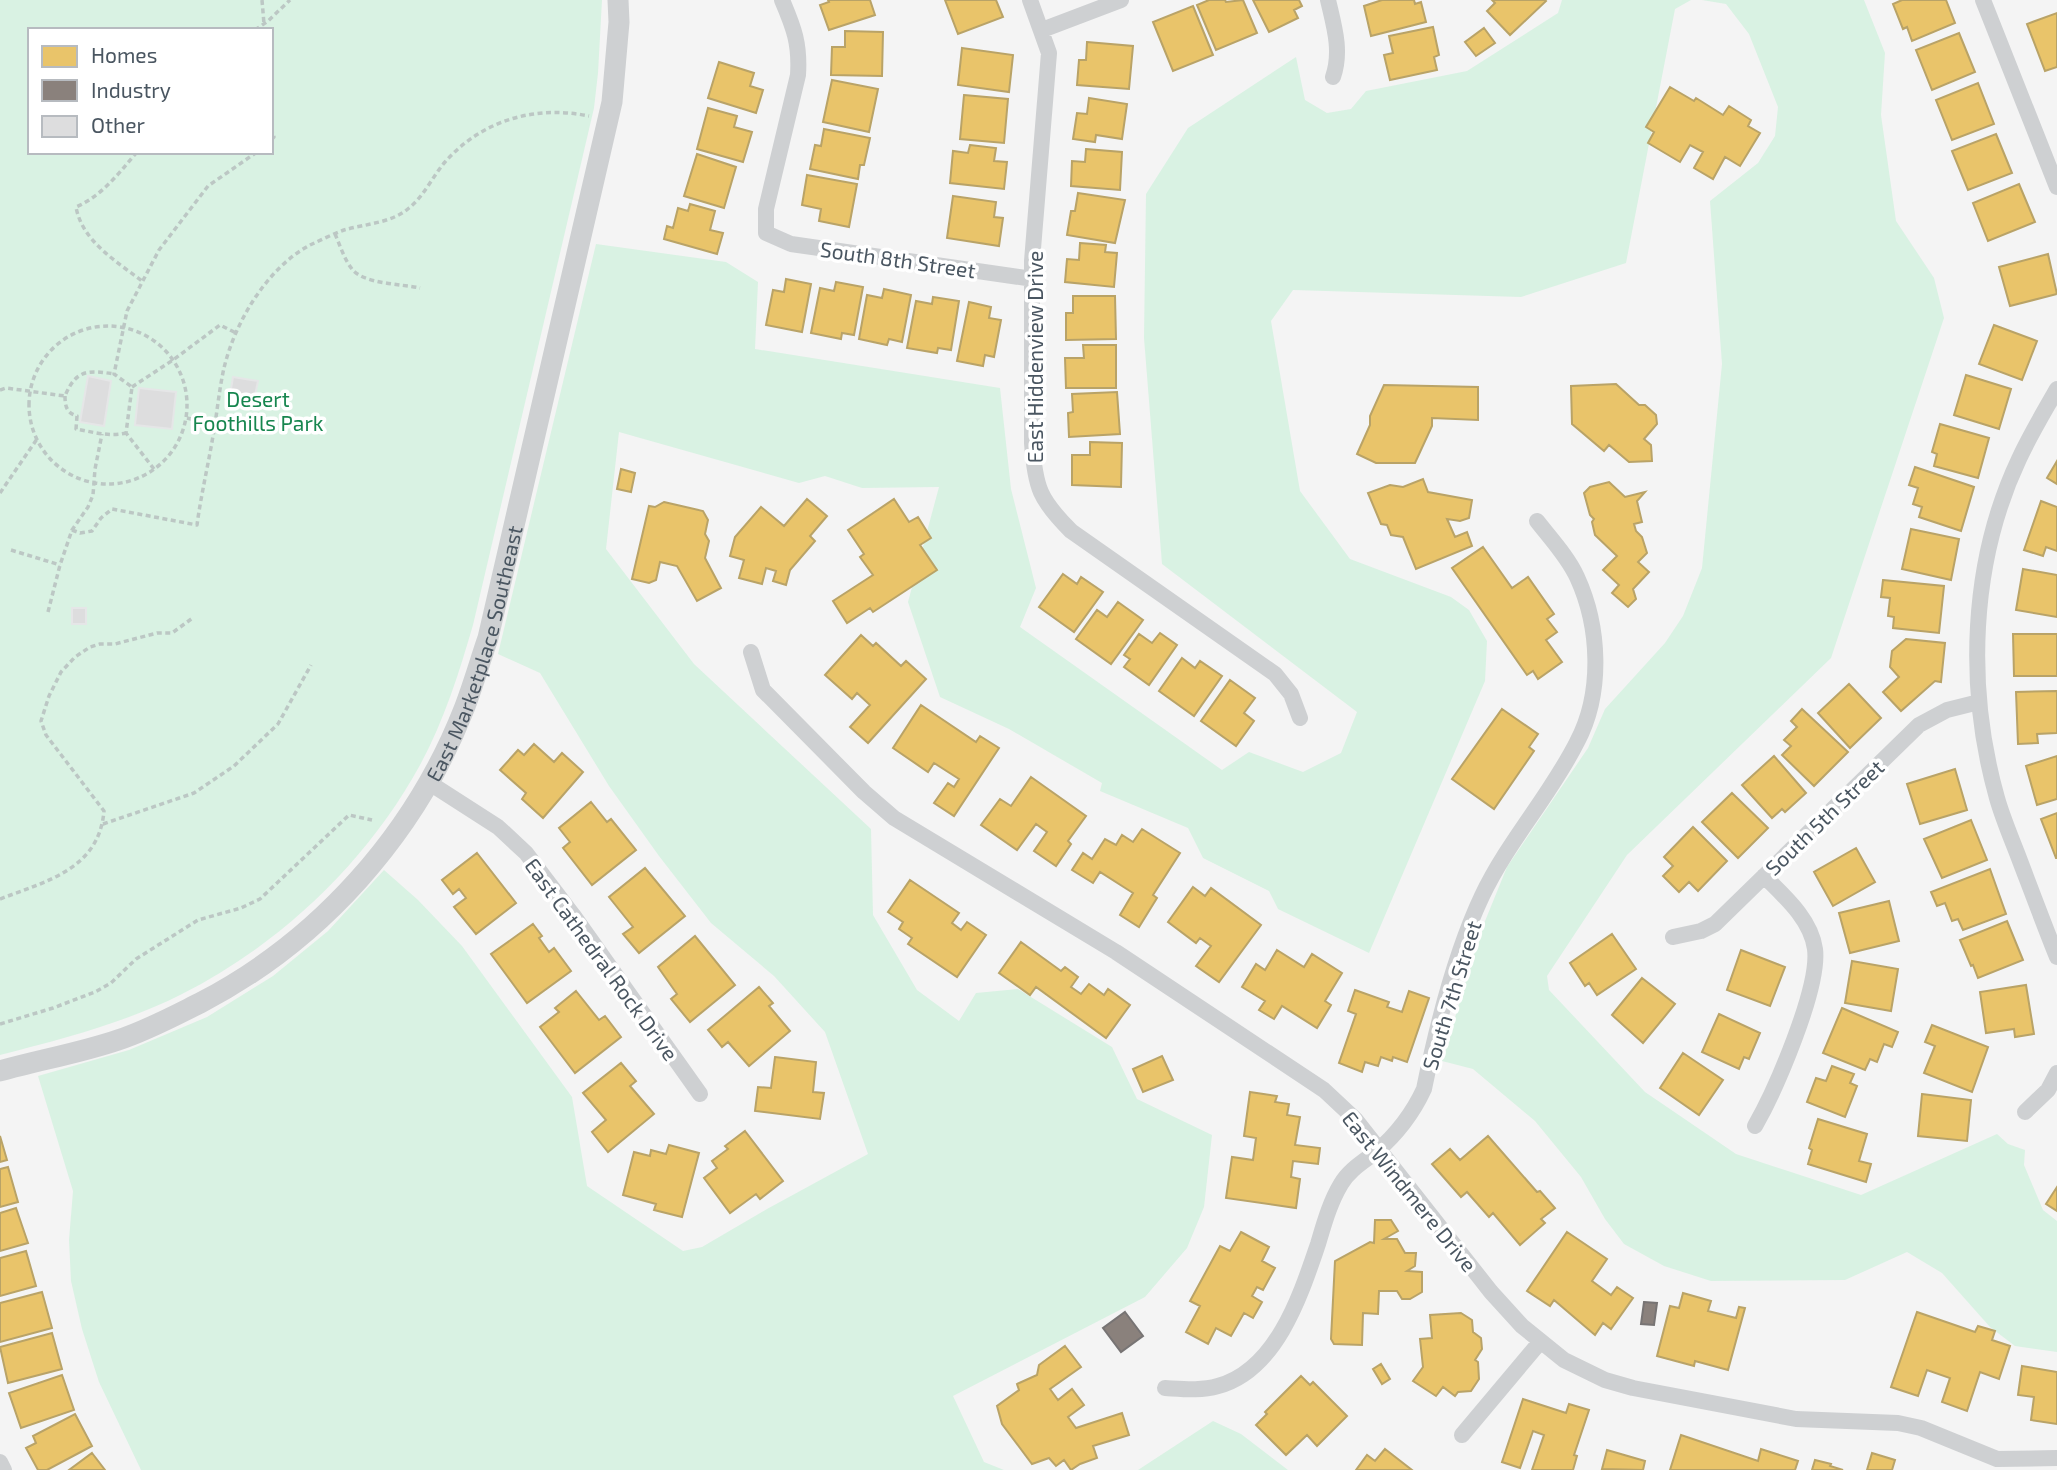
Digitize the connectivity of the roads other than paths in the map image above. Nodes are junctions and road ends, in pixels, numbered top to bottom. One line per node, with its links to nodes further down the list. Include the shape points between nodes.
1 (618, 0): 16 (street, East Marketplace Southeast, via 612,102 488,638 464,710)
2 (782, 0): 10 (street, South 8th Street, via 796,32 798,75 766,209 766,233 790,244)
3 (1030, 0): 7 (street, East Hiddenview Drive)
4 (1121, 0): 7 (street)
5 (1328, 0): 8 (street, via 1337,38 1338,63)
6 (1986, 1): 9 (street)
7 (1042, 30): 10 (street, East Hiddenview Drive, via 1049,53)
8 (1333, 77)
9 (2057, 187)
10 (1033, 279): 15 (street, East Hiddenview Drive, via 1034,470 1038,490 1050,510 1071,531 1275,674 1291,694)
11 (2057, 389): 14 (street, via 2018,460 1990,549 1977,632)
12 (1537, 521): 25 (street, South 7th Street, via 1577,576 1589,609 1595,665 1590,712 1577,742 1482,896 1453,980 1424,1089 1408,1121)
13 (751, 653): 25 (street, East Windmere Drive, via 763,690 894,818 1116,952 1324,1090 1355,1119)
14 (1979, 702): 17 (street, South 5th Street, via 1947,710 1919,725); 19 (street, via 1997,801)
15 (1300, 718)
16 (428, 782): 20 (street, East Marketplace Southeast, via 375,863 329,913 232,986 120,1040); 22 (street, East Cathedral Rock Drive, via 498,827 526,853)
17 (1764, 876): 18 (street, South 5th Street, via 1715,924); 24 (street, via 1799,913 1815,948 1815,965 1779,1080)
18 (1673, 937)
19 (2057, 957)
20 (0, 1071)
21 (2057, 1073): 23 (street, via 2048,1090)
22 (700, 1094)
23 (2025, 1112)
24 (1755, 1126)
25 (1378, 1150): 26 (street, East Windmere Drive, via 1491,1292); 27 (street, South 7th Street, via 1339,1186 1298,1302 1265,1354 1236,1379 1219,1386)
26 (1540, 1342): 28 (street); 29 (street, East Windmere Drive, via 1564,1360 1633,1388 1796,1419 1898,1423 1997,1459)
27 (1165, 1388)
28 (1462, 1435)
29 (2057, 1458)
30 (0, 1462): 31 (street)
31 (5, 1470)

